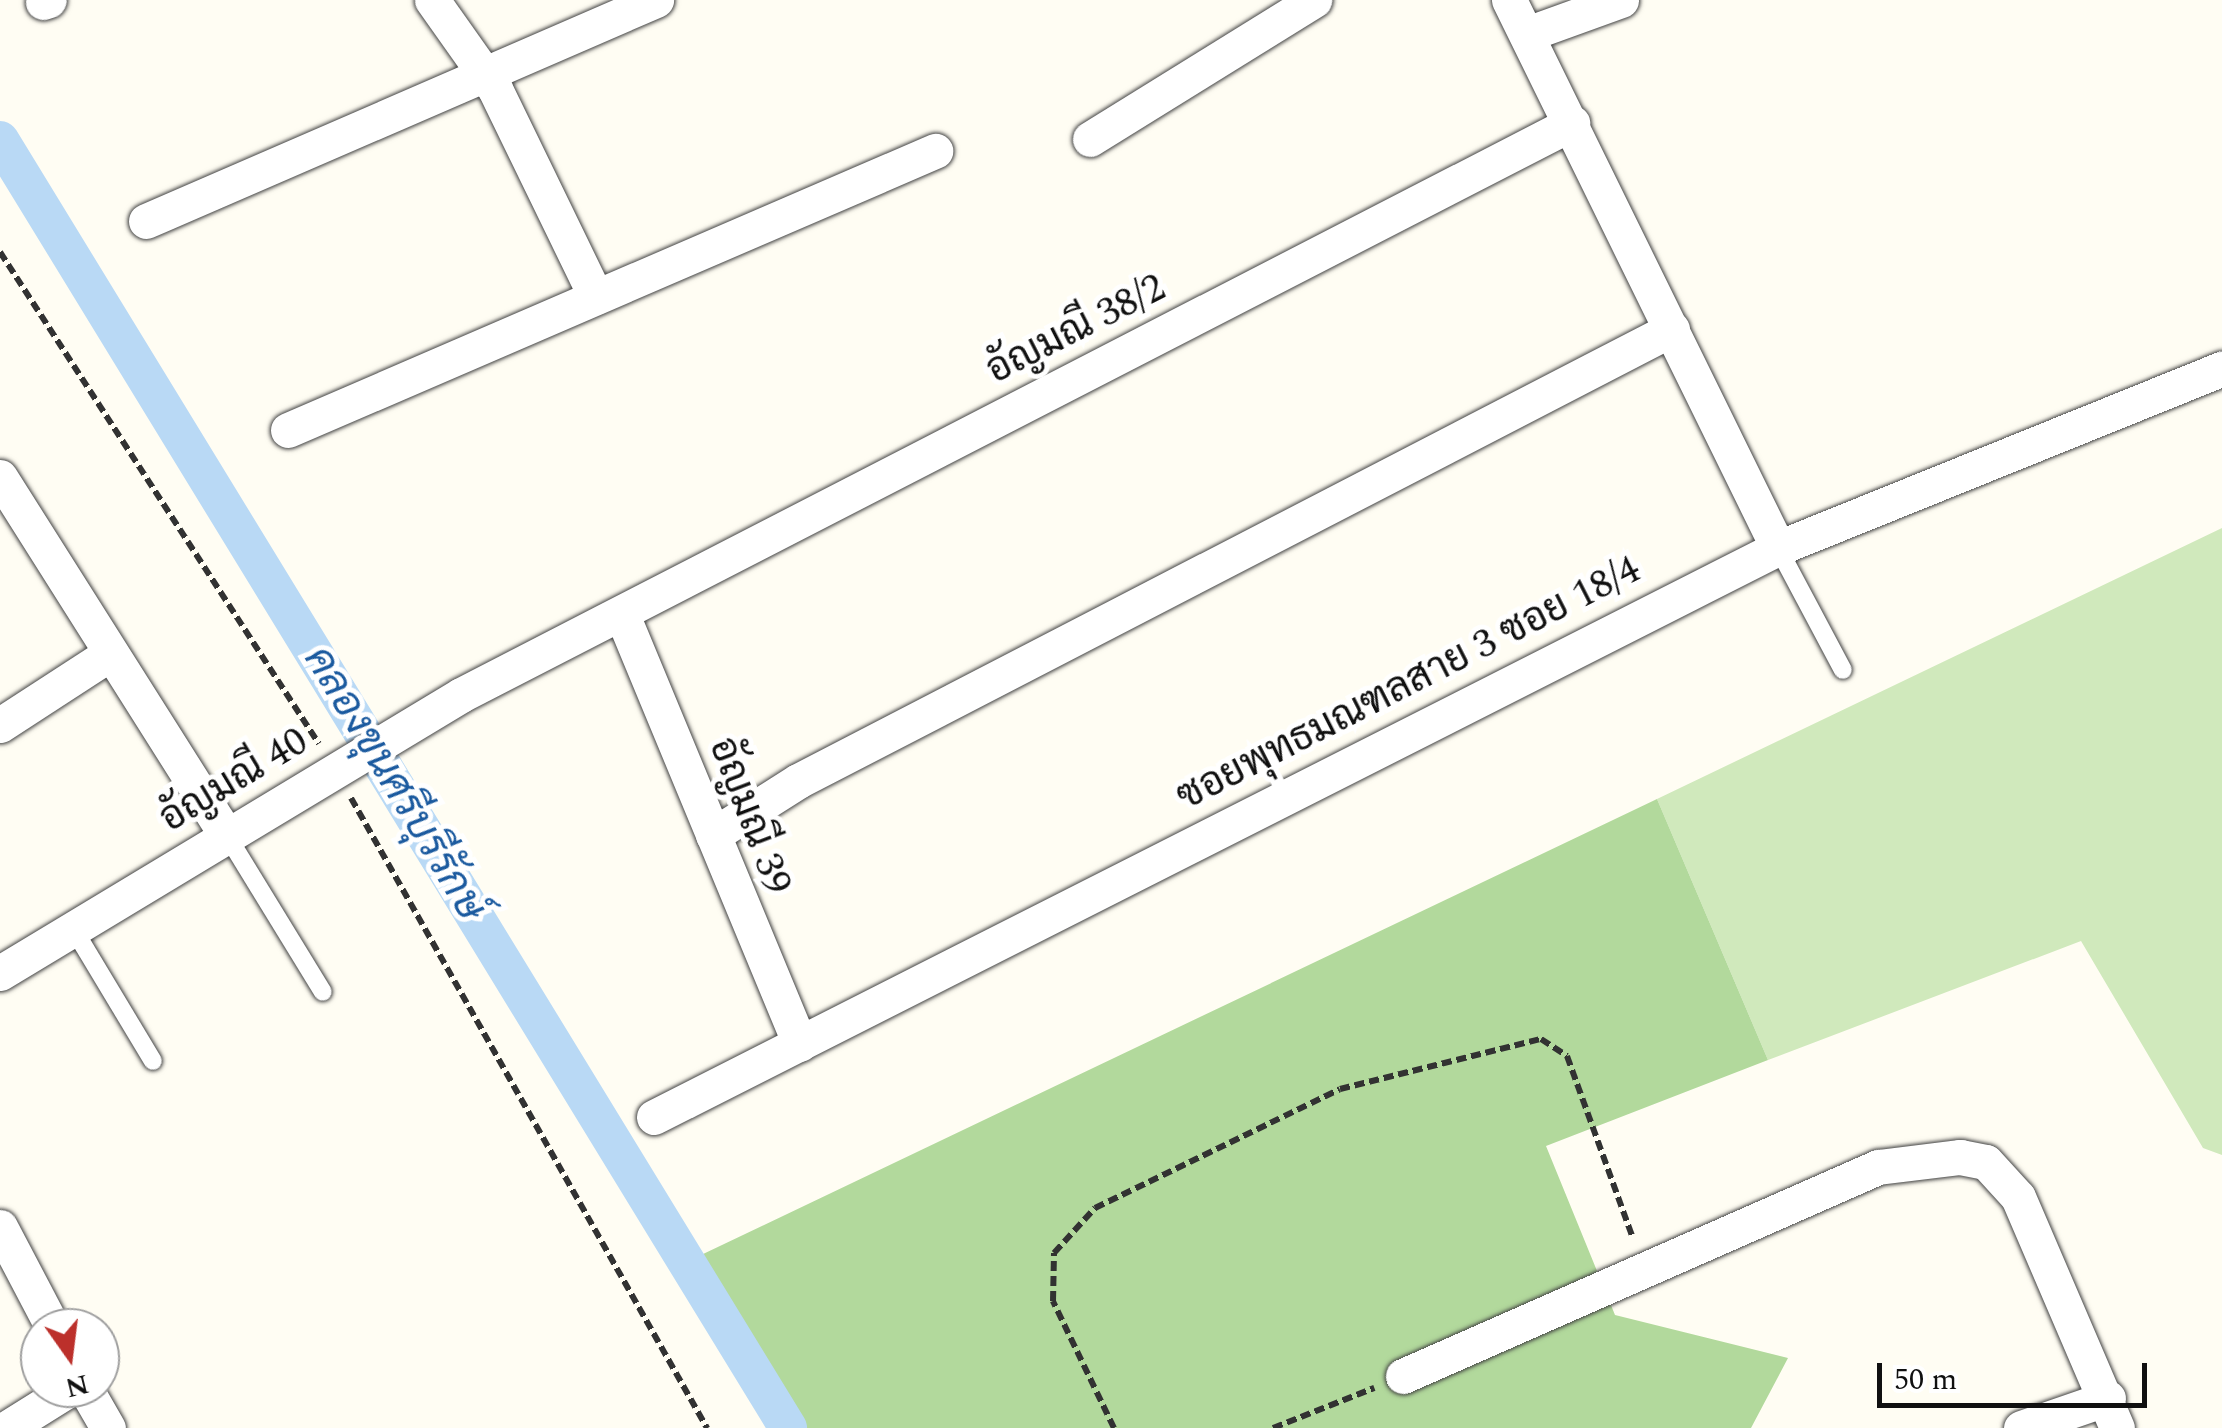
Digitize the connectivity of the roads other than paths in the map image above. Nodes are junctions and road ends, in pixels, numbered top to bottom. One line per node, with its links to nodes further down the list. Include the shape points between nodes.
1 (432, 0): 7 (street)
2 (656, 0): 7 (street)
3 (1314, 0): 9 (street)
4 (1509, 0): 6 (street)
5 (1621, 0): 6 (street)
6 (1527, 34): 8 (street)
7 (485, 74): 11 (street); 12 (street)
8 (1572, 123): 13 (street); 18 (street, อัญมณี 38/2)
9 (1090, 139)
10 (935, 151): 12 (street)
11 (146, 221)
12 (596, 297): 15 (street)
13 (1672, 329): 17 (street); 23 (street, via 798,782)
14 (2222, 369): 17 (street, ซอยพุทธมณฑลสาย 3 ซอย 18/4)
15 (288, 430)
16 (2, 484): 19 (street)
17 (1778, 548): 20 (lane); 27 (street, ซอยพุทธมณฑลสาย 3 ซอย 18/4)
18 (623, 617): 22 (street, อัญมณี 40, via 461,695); 23 (street, อัญมณี 39)
19 (112, 654): 21 (street); 22 (street)
20 (1843, 670)
21 (0, 726)
22 (226, 834): 24 (street, อัญมณี 40); 26 (lane)
23 (712, 836): 27 (street, อัญมณี 39)
24 (74, 928): 25 (street, อัญมณี 40); 28 (lane)
25 (0, 973)
26 (323, 992)
27 (800, 1044): 29 (street, ซอยพุทธมณฑลสาย 3 ซอย 18/4)
28 (153, 1061)
29 (654, 1117)
30 (0, 1227): 31 (street)
31 (43, 1308)
32 (1403, 1376): 34 (street, via 1878,1167 1922,1157 1986,1162 2018,1197)
33 (40, 1408): 35 (street)
34 (2112, 1413): 36 (street)
35 (8, 1428)
36 (2021, 1428)

